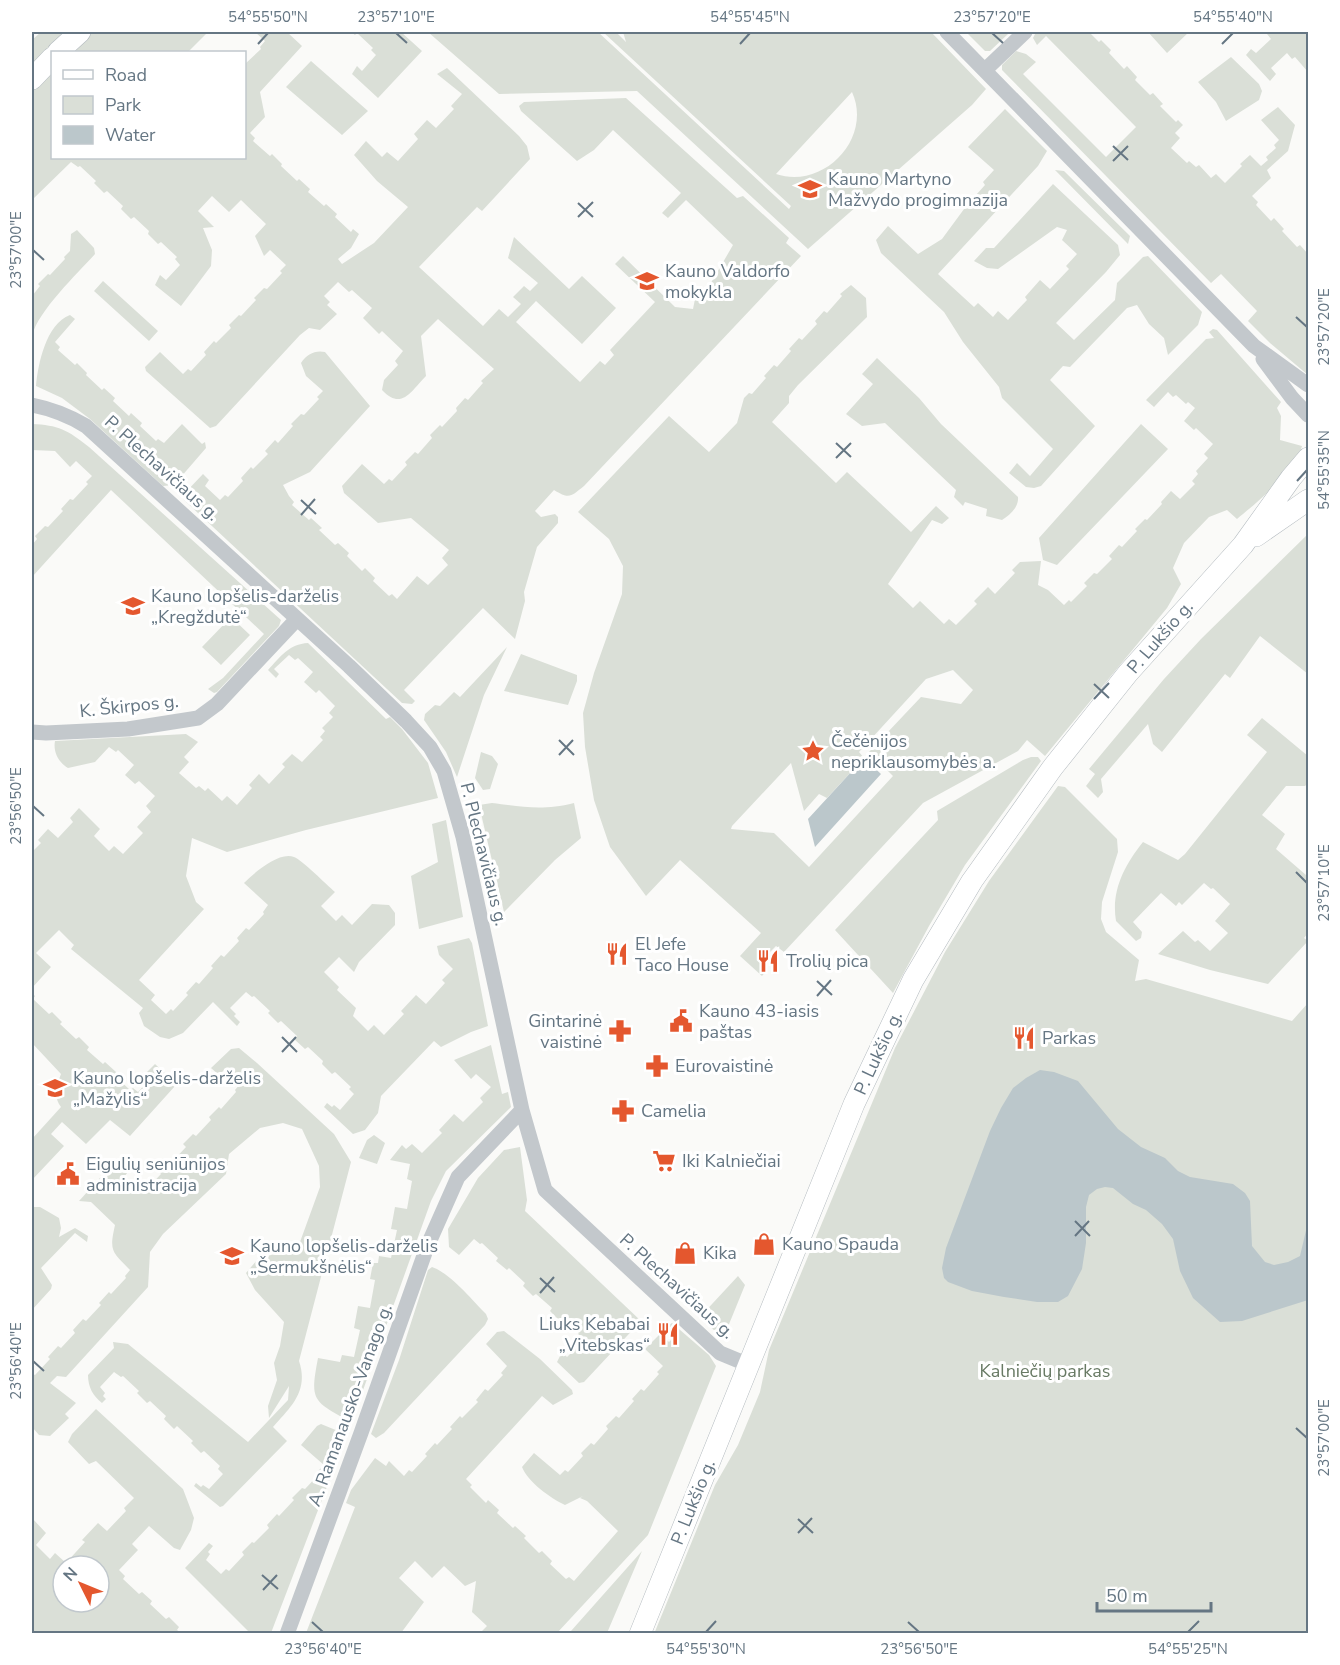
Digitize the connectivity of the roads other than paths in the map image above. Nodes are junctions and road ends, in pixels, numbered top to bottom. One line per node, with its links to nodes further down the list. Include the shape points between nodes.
1 (80, 32): 4 (main road)
2 (947, 32): 6 (street)
3 (1025, 32): 6 (street)
4 (59, 51)
5 (51, 59): 7 (main road)
6 (985, 70): 8 (street)
7 (32, 79)
8 (1254, 346): 9 (street); 11 (street)
9 (1308, 385)
10 (32, 405): 15 (street, P. Plechavičiaus g., via 51,409 86,426)
11 (1308, 415)
12 (1308, 458): 14 (main road, P. Lukšio g.)
13 (1308, 500): 14 (main road, P. Lukšio g.)
14 (1243, 545): 18 (main road, P. Lukšio g., via 1072,742 972,881 913,980 854,1104)
15 (297, 618): 16 (street, K. Škirpos g., via 217,704 198,718 128,729); 17 (street, P. Plechavičiaus g., via 406,721 430,747 444,771 463,837)
16 (32, 732)
17 (522, 1110): 18 (street, P. Plechavičiaus g., via 545,1190 720,1353); 19 (street, A. Ramanausko-Vanago g., via 458,1177 427,1246)
18 (749, 1365): 20 (main road, P. Lukšio g.)
19 (287, 1634)
20 (640, 1634)

